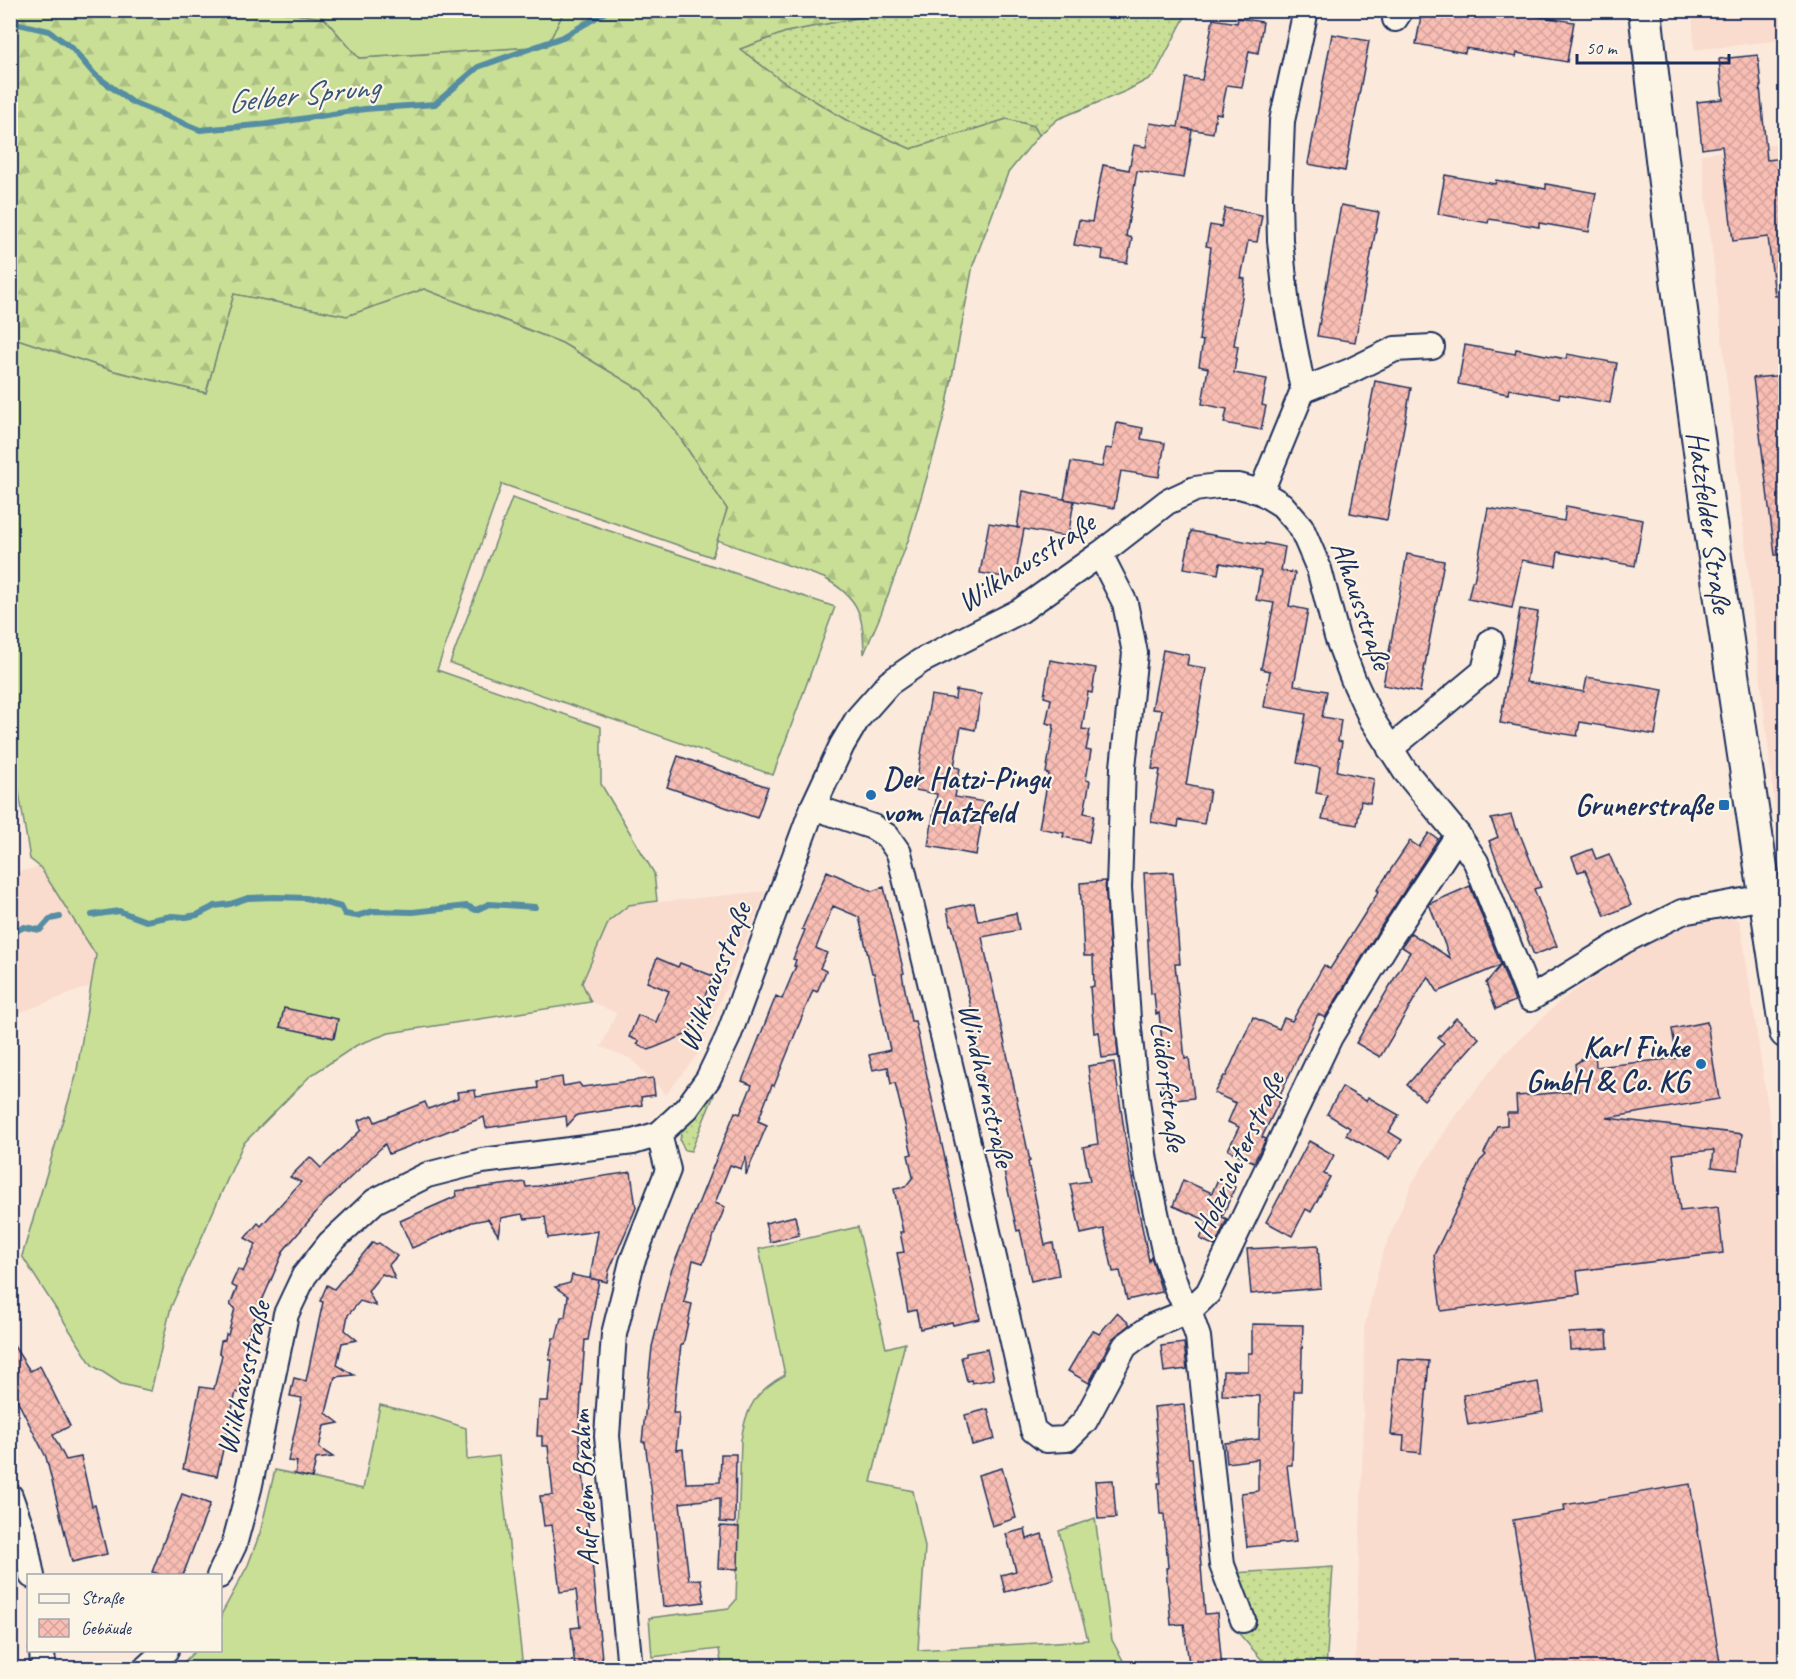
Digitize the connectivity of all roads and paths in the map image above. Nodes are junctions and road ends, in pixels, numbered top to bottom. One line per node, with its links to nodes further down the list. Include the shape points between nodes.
1 (1306, 10): 4 (street, via 1282,121 1279,175 1280,240)
2 (1645, 10): 11 (main road, Hatzfelder Straße, via 1668,215 1737,719)
3 (1432, 347): 4 (street, via 1395,349)
4 (1302, 390): 5 (street)
5 (1262, 492): 6 (street, Wilkhausstraße, via 1239,486 1195,489 1167,502); 8 (street, Alhausstraße, via 1282,505 1300,527 1318,569 1353,679)
6 (1100, 554): 9 (street, Wilkhausstraße, via 1020,611 921,661 889,683 858,718); 14 (street, Lüdorfstraße, via 1125,603 1135,653 1123,767 1119,888 1134,1077 1145,1161 1165,1255)
7 (1491, 641): 8 (street, via 1484,670)
8 (1390, 749): 10 (street, Alhausstraße)
9 (813, 807): 13 (street, Wilkhausstraße, via 728,1037 708,1079 687,1108); 15 (street, Windhornstraße, via 873,826 887,836 899,853)
10 (1458, 835): 11 (street, Alhausstraße, via 1476,862 1530,999 1623,941 1682,912); 14 (street, Holzrichterstraße, via 1330,1037 1208,1293)
11 (1775, 895): 12 (main road, Hatzfelder Straße)
12 (1785, 1032)
13 (659, 1134): 18 (street, Wilkhausstraße, via 633,1142 482,1161 427,1175 375,1201 330,1243 304,1276 286,1314 249,1489 234,1545); 24 (street, Auf dem Brahm, via 668,1170 632,1263 614,1334 607,1436)
14 (1189, 1311): 15 (street, Holzrichterstraße, via 1152,1326 1125,1346 1085,1421 1067,1438 1046,1440); 19 (street, Lüdorfstraße, via 1198,1337 1222,1565)
15 (1033, 1430)
16 (10, 1496): 17 (street)
17 (32, 1574)
18 (220, 1574)
19 (1243, 1620)
20 (42, 1652): 22 (street)
21 (164, 1652): 23 (street)
22 (43, 1668)
23 (146, 1668)
24 (630, 1668)

